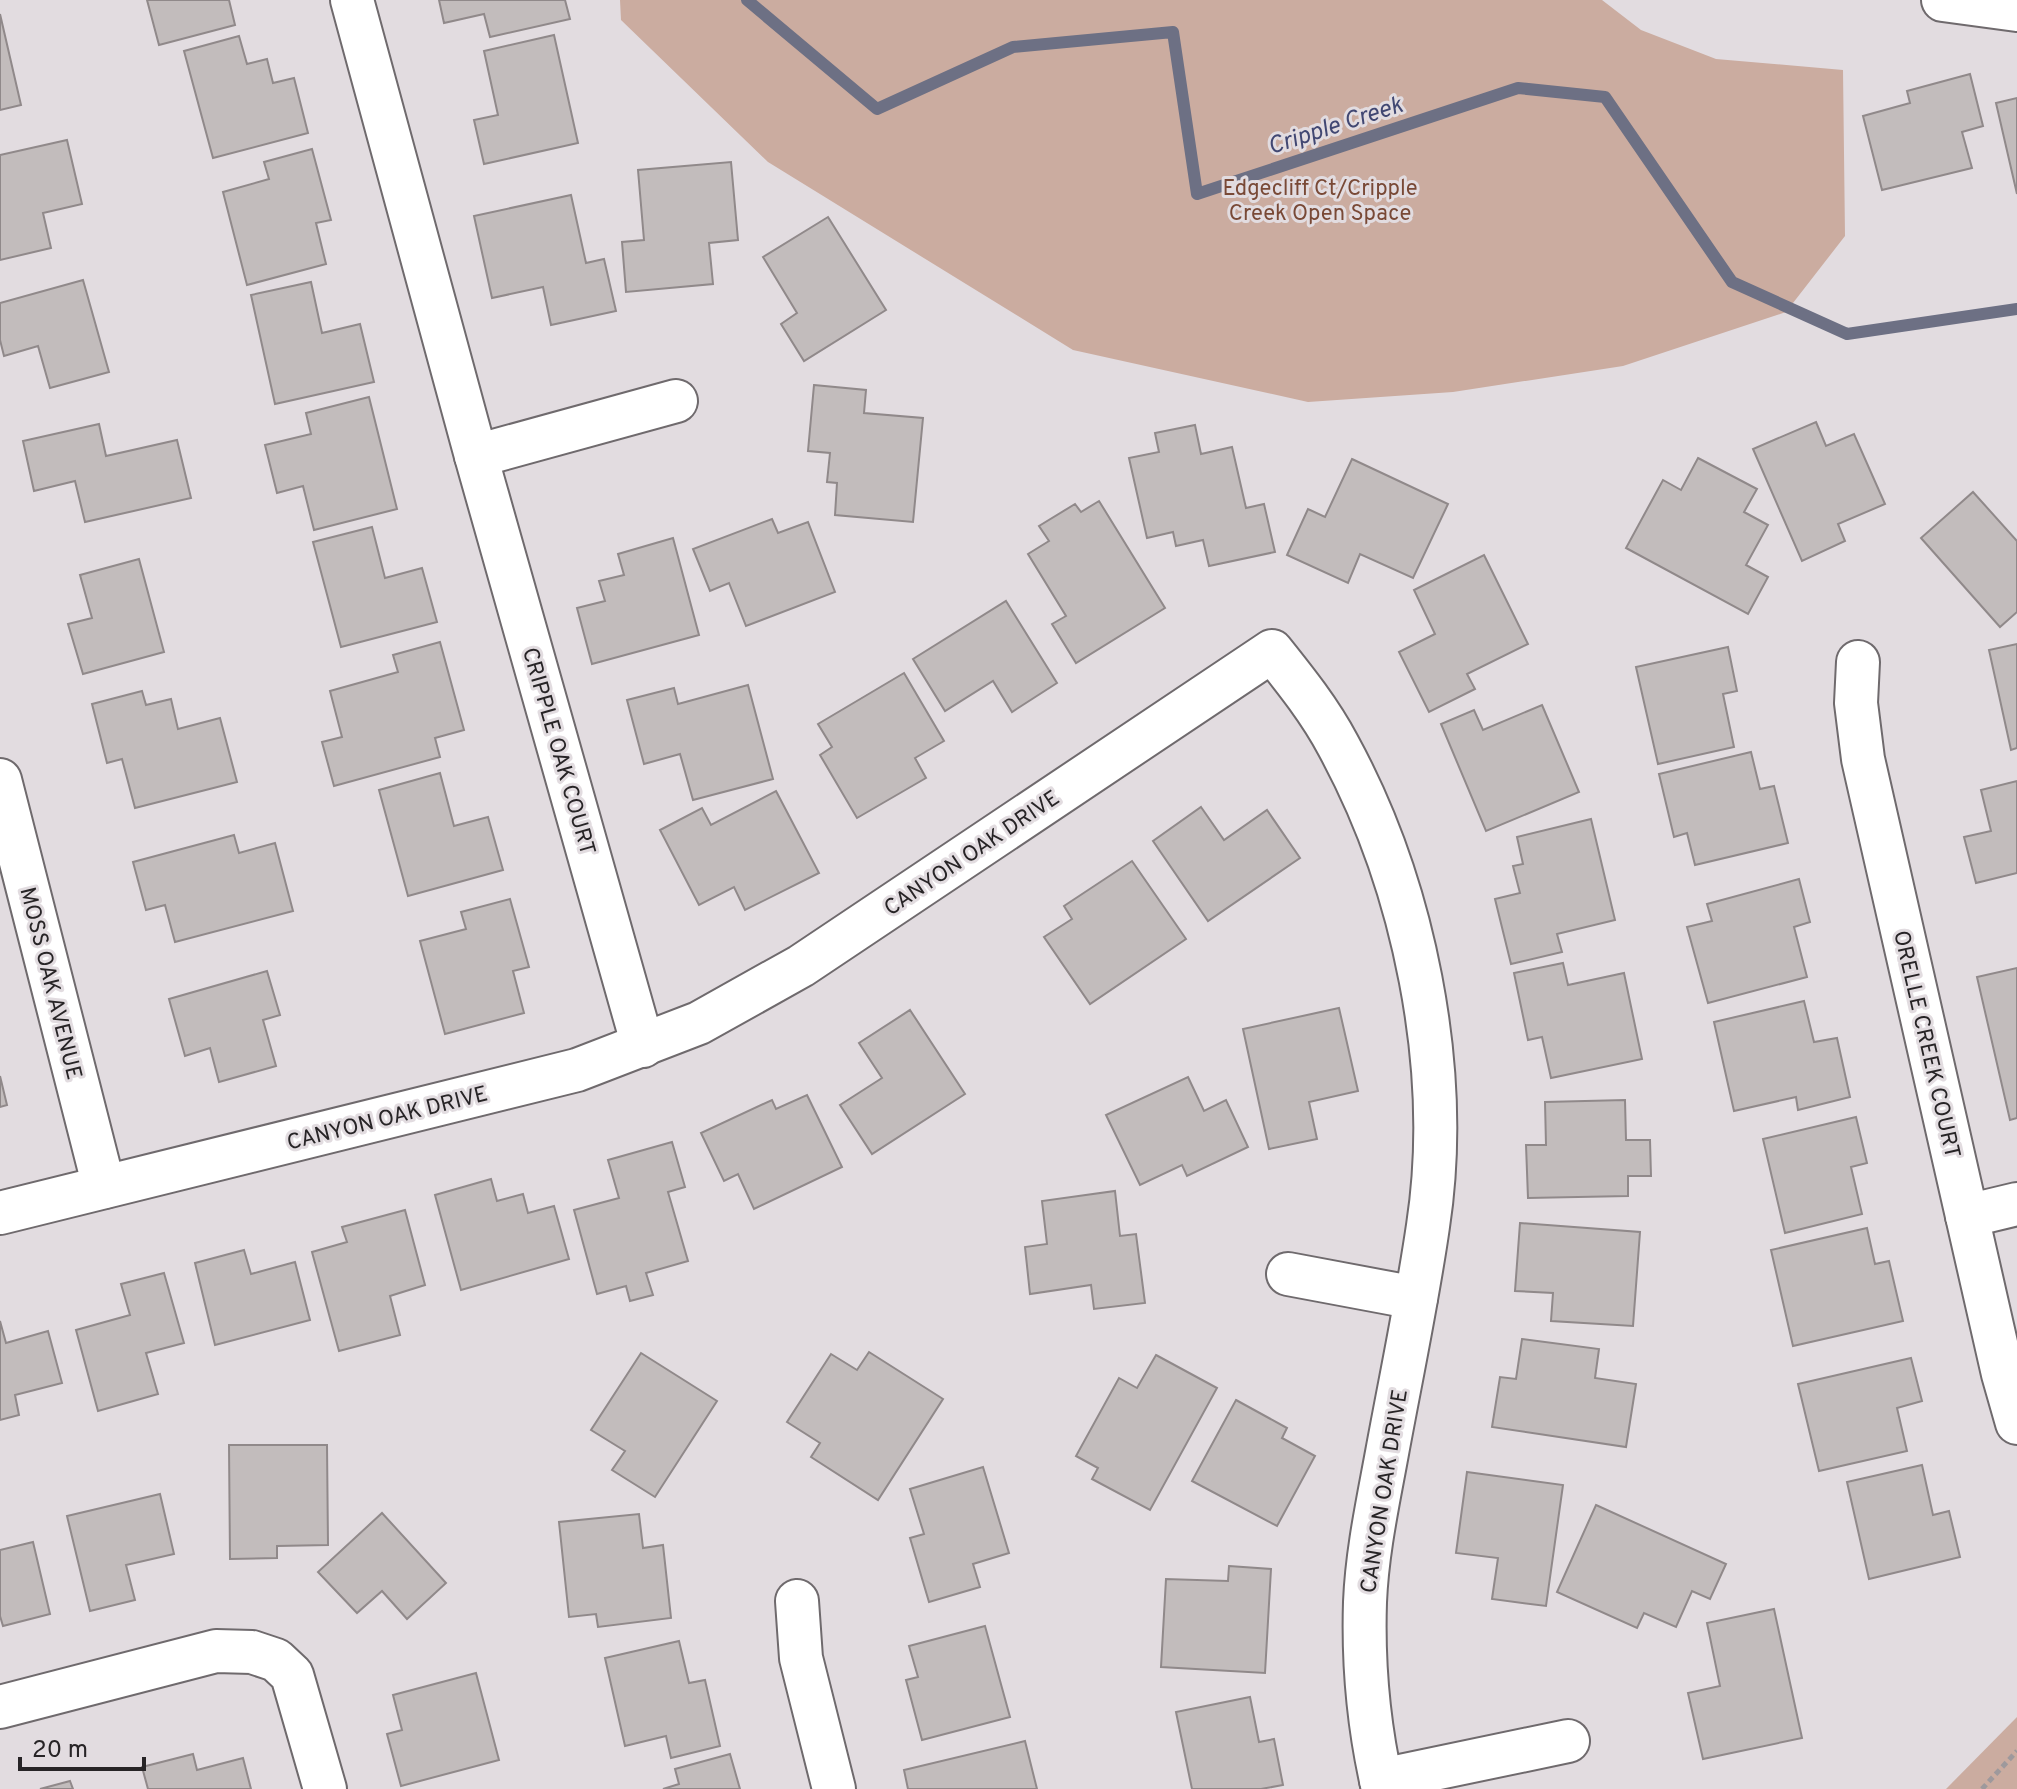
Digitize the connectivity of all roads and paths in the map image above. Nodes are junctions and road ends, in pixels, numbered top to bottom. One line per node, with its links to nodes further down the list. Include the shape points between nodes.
1 (352, 0): 5 (street, CRIPPLE OAK COURT)
2 (1943, 0): 3 (street)
3 (2017, 10)
4 (676, 401): 5 (street)
5 (476, 456): 8 (street, CRIPPLE OAK COURT)
6 (1858, 662): 12 (street, ORELLE CREEK COURT, via 1856,703 1863,759)
7 (0, 780): 9 (street, MOSS OAK AVENUE)
8 (643, 1046): 9 (street, CANYON OAK DRIVE, via 577,1070); 14 (street, CANYON OAK DRIVE, via 699,1023 801,966 1272,651 1338,744 1402,902 1417,962 1427,1021 1434,1155)
9 (104, 1187): 11 (street, CANYON OAK DRIVE)
10 (2017, 1204): 12 (street)
11 (0, 1213)
12 (1967, 1216): 15 (street, ORELLE CREEK COURT)
13 (1288, 1274): 14 (street)
14 (1416, 1298): 20 (street, CANYON OAK DRIVE, via 1370,1545 1365,1602 1365,1663)
15 (2017, 1423)
16 (797, 1601): 22 (street, via 801,1658)
17 (0, 1707): 21 (street, via 216,1651 252,1652 276,1660 292,1675)
18 (1568, 1741): 20 (street, CANYON OAK DRIVE)
19 (2017, 1751): 23 (path)
20 (1382, 1784)
21 (325, 1789)
22 (834, 1789)
23 (1982, 1789)

